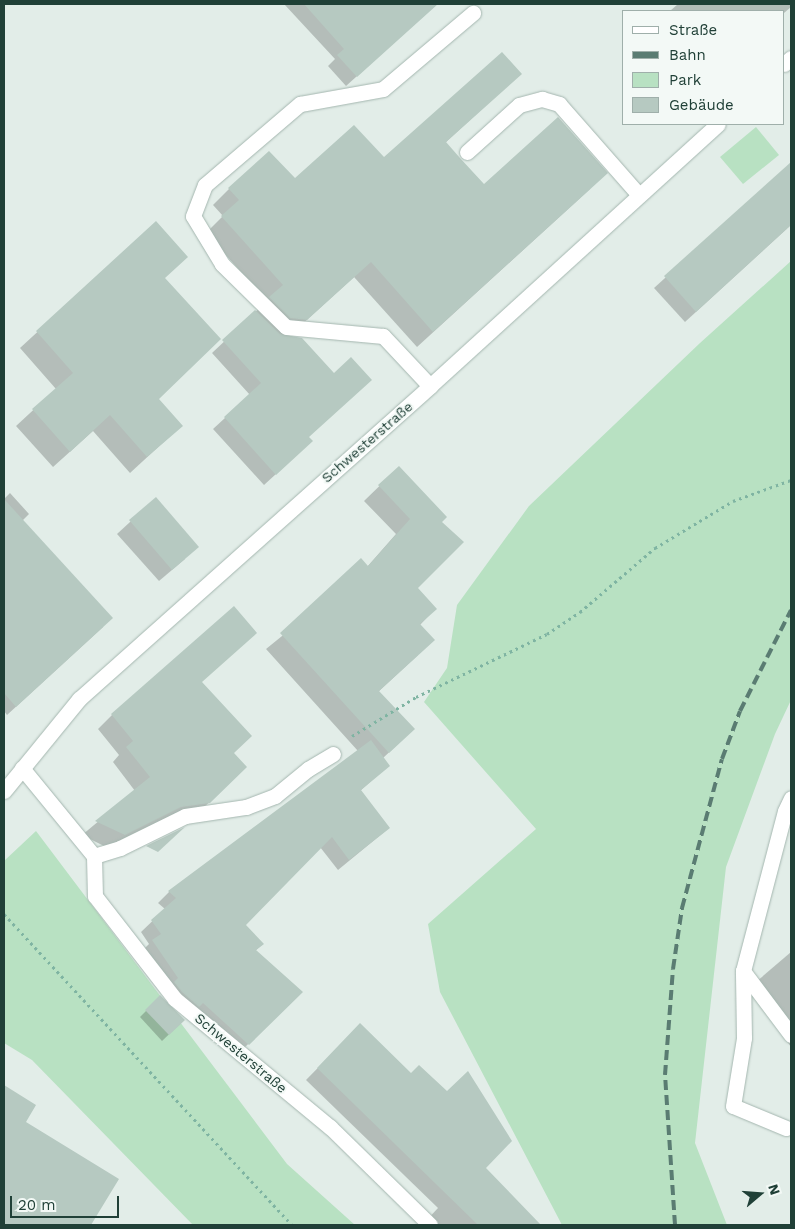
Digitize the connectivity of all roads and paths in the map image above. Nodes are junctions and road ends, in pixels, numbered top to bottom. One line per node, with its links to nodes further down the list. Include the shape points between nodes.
1 (474, 13): 5 (street, via 384,89 300,104 206,185 193,216 222,264 286,327 382,336)
2 (717, 125): 4 (street, Schwesterstraße)
3 (467, 152): 4 (street, via 519,105 542,99 559,104)
4 (639, 195): 5 (street, Schwesterstraße)
5 (430, 386): 8 (street, Schwesterstraße, via 79,699)
6 (791, 480): 7 (path, via 733,501 692,525 655,548 580,612 547,634 416,697 332,747)
7 (333, 754): 11 (street, via 308,769 275,796 246,806 185,816 120,848)
8 (22, 768): 9 (street, Schwesterstraße); 11 (street)
9 (4, 791)
10 (791, 798): 13 (street, via 784,811)
11 (94, 856): 17 (street, Schwesterstraße, via 96,896 175,999 330,1127)
12 (4, 914): 16 (path)
13 (743, 971): 14 (street); 15 (street, via 744,1038 733,1106)
14 (791, 1034)
15 (786, 1128)
16 (292, 1225)
17 (430, 1225)

